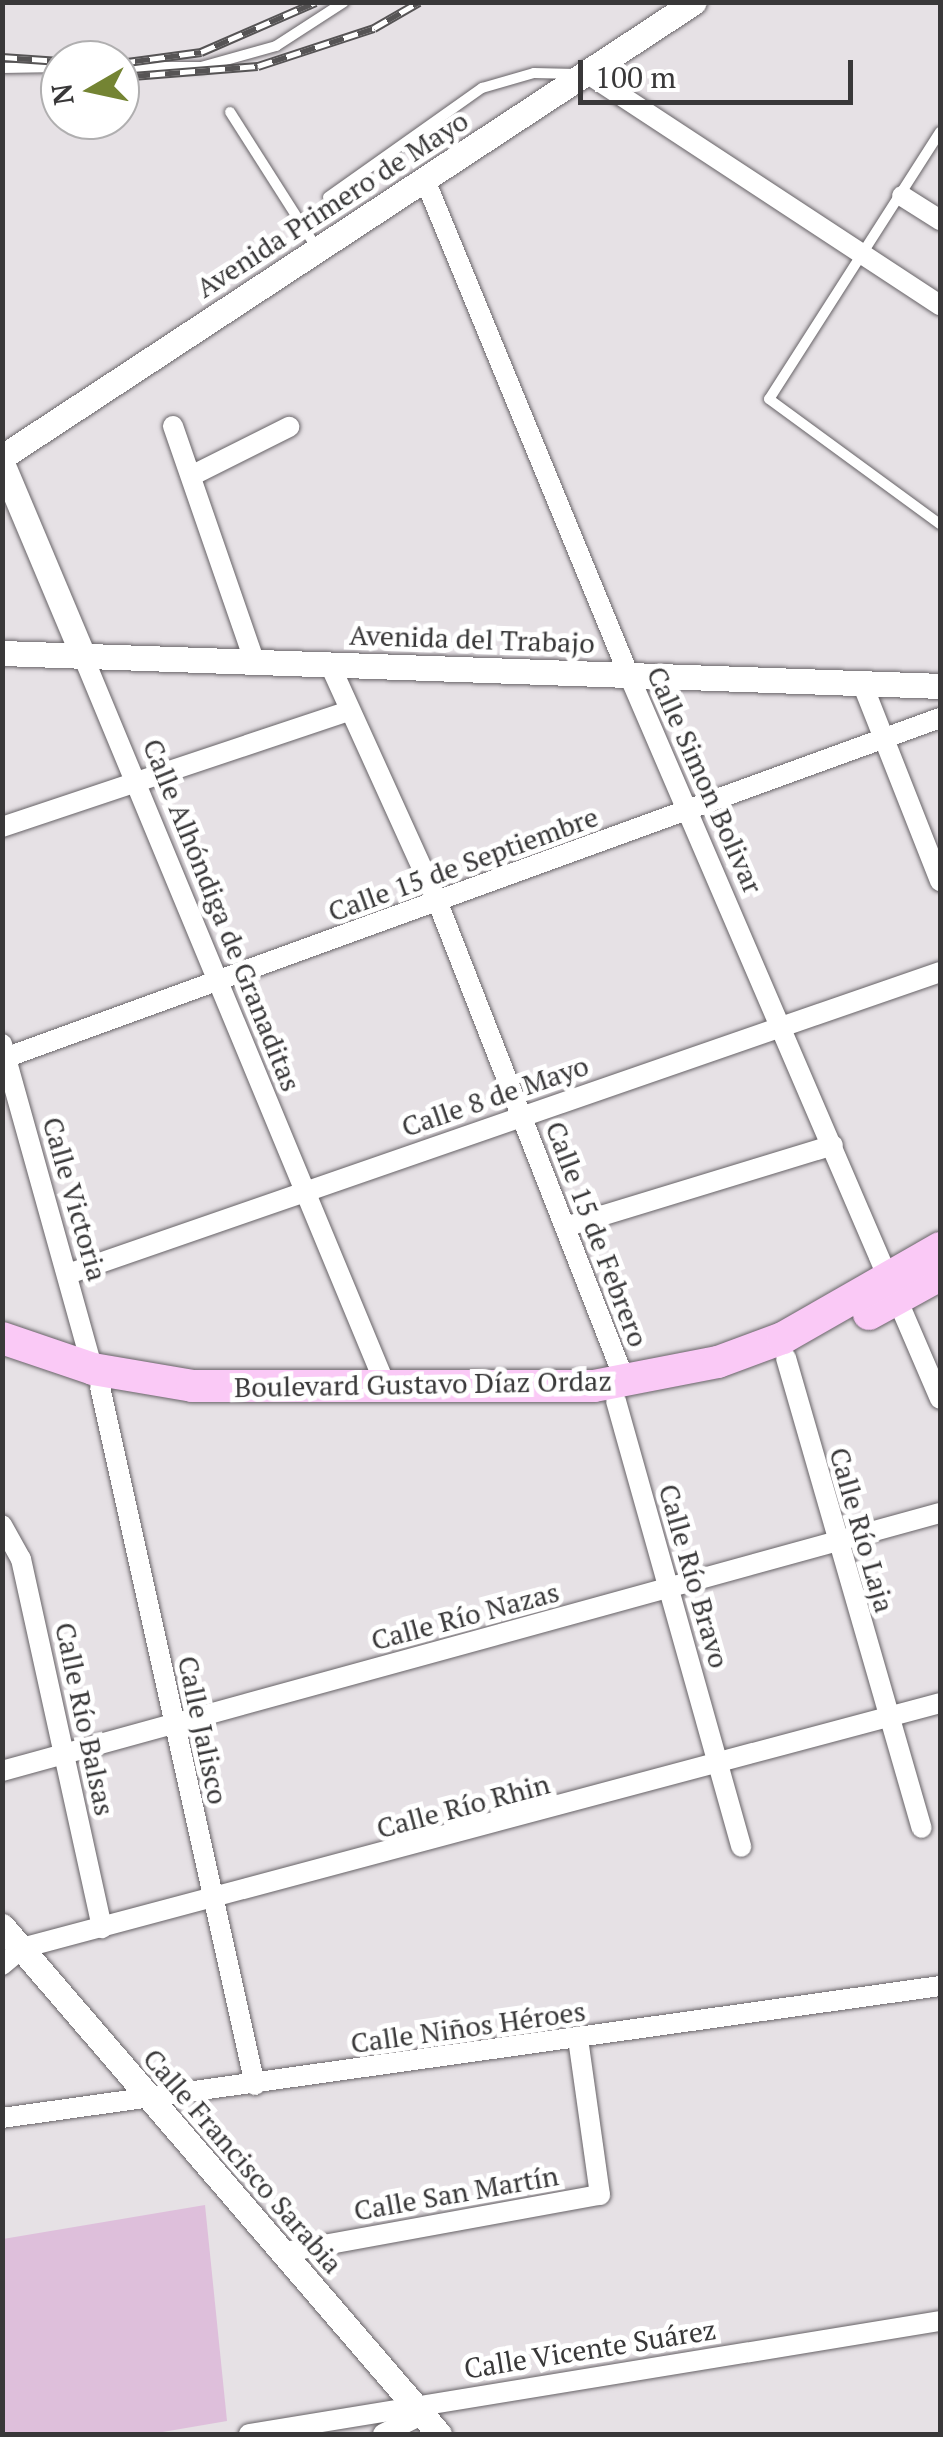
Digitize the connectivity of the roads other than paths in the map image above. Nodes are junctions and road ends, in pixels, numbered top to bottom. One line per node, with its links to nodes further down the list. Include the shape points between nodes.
1 (344, 2): 5 (lane, via 276,46 201,67)
2 (694, 2): 6 (street, Avenida Primero de Mayo)
3 (2, 68): 4 (lane)
4 (40, 68)
5 (140, 68)
6 (588, 74): 9 (street, Avenida Primero de Mayo); 10 (lane, via 534,74 482,88); 14 (street)
7 (230, 112): 13 (lane)
8 (940, 132): 11 (lane)
9 (426, 180): 13 (street, Avenida Primero de Mayo); 25 (street, Calle Simon Bolivar)
10 (328, 196)
11 (902, 196): 12 (street); 14 (lane)
12 (940, 220)
13 (316, 247): 18 (street, Avenida Primero de Mayo)
14 (862, 256): 15 (street); 20 (lane, via 769,399)
15 (940, 305)
16 (173, 426): 19 (street)
17 (290, 427): 19 (street)
18 (2, 460): 22 (street, Calle Alhóndiga de Granaditas)
19 (191, 476): 23 (street)
20 (940, 524)
21 (2, 652): 22 (street, Avenida del Trabajo)
22 (83, 656): 23 (street, Avenida del Trabajo); 31 (street, Calle Alhóndiga de Granaditas)
23 (255, 663): 24 (street, Avenida del Trabajo)
24 (330, 665): 25 (street, Avenida del Trabajo); 28 (street, Calle 15 de Febrero)
25 (628, 674): 26 (street, Avenida del Trabajo); 32 (street, Calle Simon Bolivar)
26 (862, 683): 27 (street, Avenida del Trabajo); 30 (street)
27 (940, 686)
28 (349, 711): 31 (street); 35 (street, Calle 15 de Febrero)
29 (940, 718): 30 (street, Calle 15 de Septiembre)
30 (882, 742): 32 (street, Calle 15 de Septiembre); 34 (street)
31 (136, 781): 33 (street); 37 (street, Calle Alhóndiga de Granaditas)
32 (689, 812): 35 (street, Calle 15 de Septiembre); 38 (street, Calle Simon Bolivar)
33 (2, 827)
34 (940, 881)
35 (438, 902): 37 (street, Calle 15 de Septiembre); 40 (street, Calle 15 de Febrero)
36 (940, 972): 38 (street, Calle 8 de Mayo)
37 (218, 982): 39 (street, Calle 15 de Septiembre); 42 (street, Calle Alhóndiga de Granaditas)
38 (782, 1026): 40 (street, Calle 8 de Mayo); 41 (street, Calle Simon Bolivar)
39 (4, 1054): 45 (street, Calle Victoria)
40 (522, 1116): 42 (street, Calle 8 de Mayo); 43 (street, Calle 15 de Febrero)
41 (833, 1145): 43 (street); 47 (street, Calle Simon Bolivar)
42 (301, 1193): 45 (street, Calle 8 de Mayo); 52 (street, Calle Alhóndiga de Granaditas)
43 (565, 1227): 53 (street, Calle 15 de Febrero)
44 (940, 1248): 47 (main road, Boulevard Gustavo Díaz Ordaz)
45 (68, 1274): 51 (street, Calle Victoria)
46 (940, 1275): 47 (main road, Boulevard Gustavo Díaz Ordaz)
47 (896, 1287): 50 (main road, Boulevard Gustavo Díaz Ordaz); 53 (main road, Boulevard Gustavo Díaz Ordaz, via 783,1338); 54 (street, Calle Simon Bolivar)
48 (2, 1338): 51 (main road, Boulevard Gustavo Díaz Ordaz)
49 (2, 1358): 51 (main road, Boulevard Gustavo Díaz Ordaz)
50 (786, 1358): 53 (main road, Boulevard Gustavo Díaz Ordaz, via 728,1379); 57 (street, Calle Río Laja)
51 (97, 1378): 52 (main road, Boulevard Gustavo Díaz Ordaz); 53 (main road, Boulevard Gustavo Díaz Ordaz, via 206,1402 380,1408); 61 (street, Calle Jalisco)
52 (386, 1389): 53 (main road, Boulevard Gustavo Díaz Ordaz)
53 (620, 1391): 58 (street, Calle Río Bravo)
54 (940, 1400)
55 (940, 1513): 57 (street, Calle Río Nazas)
56 (2, 1525): 62 (street, Calle Río Balsas, via 21,1558)
57 (834, 1538): 58 (street, Calle Río Nazas); 60 (street, Calle Río Laja)
58 (668, 1590): 61 (street, Calle Río Nazas); 63 (street, Calle Río Bravo)
59 (940, 1703): 60 (street, Calle Río Rhin)
60 (887, 1716): 63 (street, Calle Río Rhin); 65 (street, Calle Río Laja)
61 (174, 1723): 62 (street, Calle Río Nazas); 67 (street, Calle Jalisco)
62 (65, 1751): 64 (street, Calle Río Nazas); 69 (street, Calle Río Balsas)
63 (720, 1765): 66 (street, Calle Río Bravo); 67 (street, Calle Río Rhin)
64 (2, 1771)
65 (922, 1828)
66 (742, 1846)
67 (212, 1901): 69 (street, Calle Río Rhin); 73 (street, Calle Jalisco)
68 (2, 1926): 70 (street, Calle Francisco Sarabia)
69 (102, 1928): 70 (street, Calle Río Rhin)
70 (12, 1956): 74 (street, Calle Francisco Sarabia)
71 (940, 1986): 72 (street, Calle Niños Héroes)
72 (578, 2039): 73 (street, Calle Niños Héroes); 76 (street, Calle San Martín, via 600,2195)
73 (255, 2085): 74 (street, Calle Niños Héroes)
74 (148, 2098): 75 (street, Calle Niños Héroes); 76 (street, Calle Francisco Sarabia)
75 (2, 2118)
76 (284, 2252): 78 (street, Calle Francisco Sarabia)
77 (940, 2321): 78 (street, Calle Vicente Suárez)
78 (416, 2410): 79 (street, Calle Vicente Suárez); 80 (street); 81 (street, Calle Francisco Sarabia)
79 (249, 2434)
80 (383, 2434)
81 (439, 2434)

